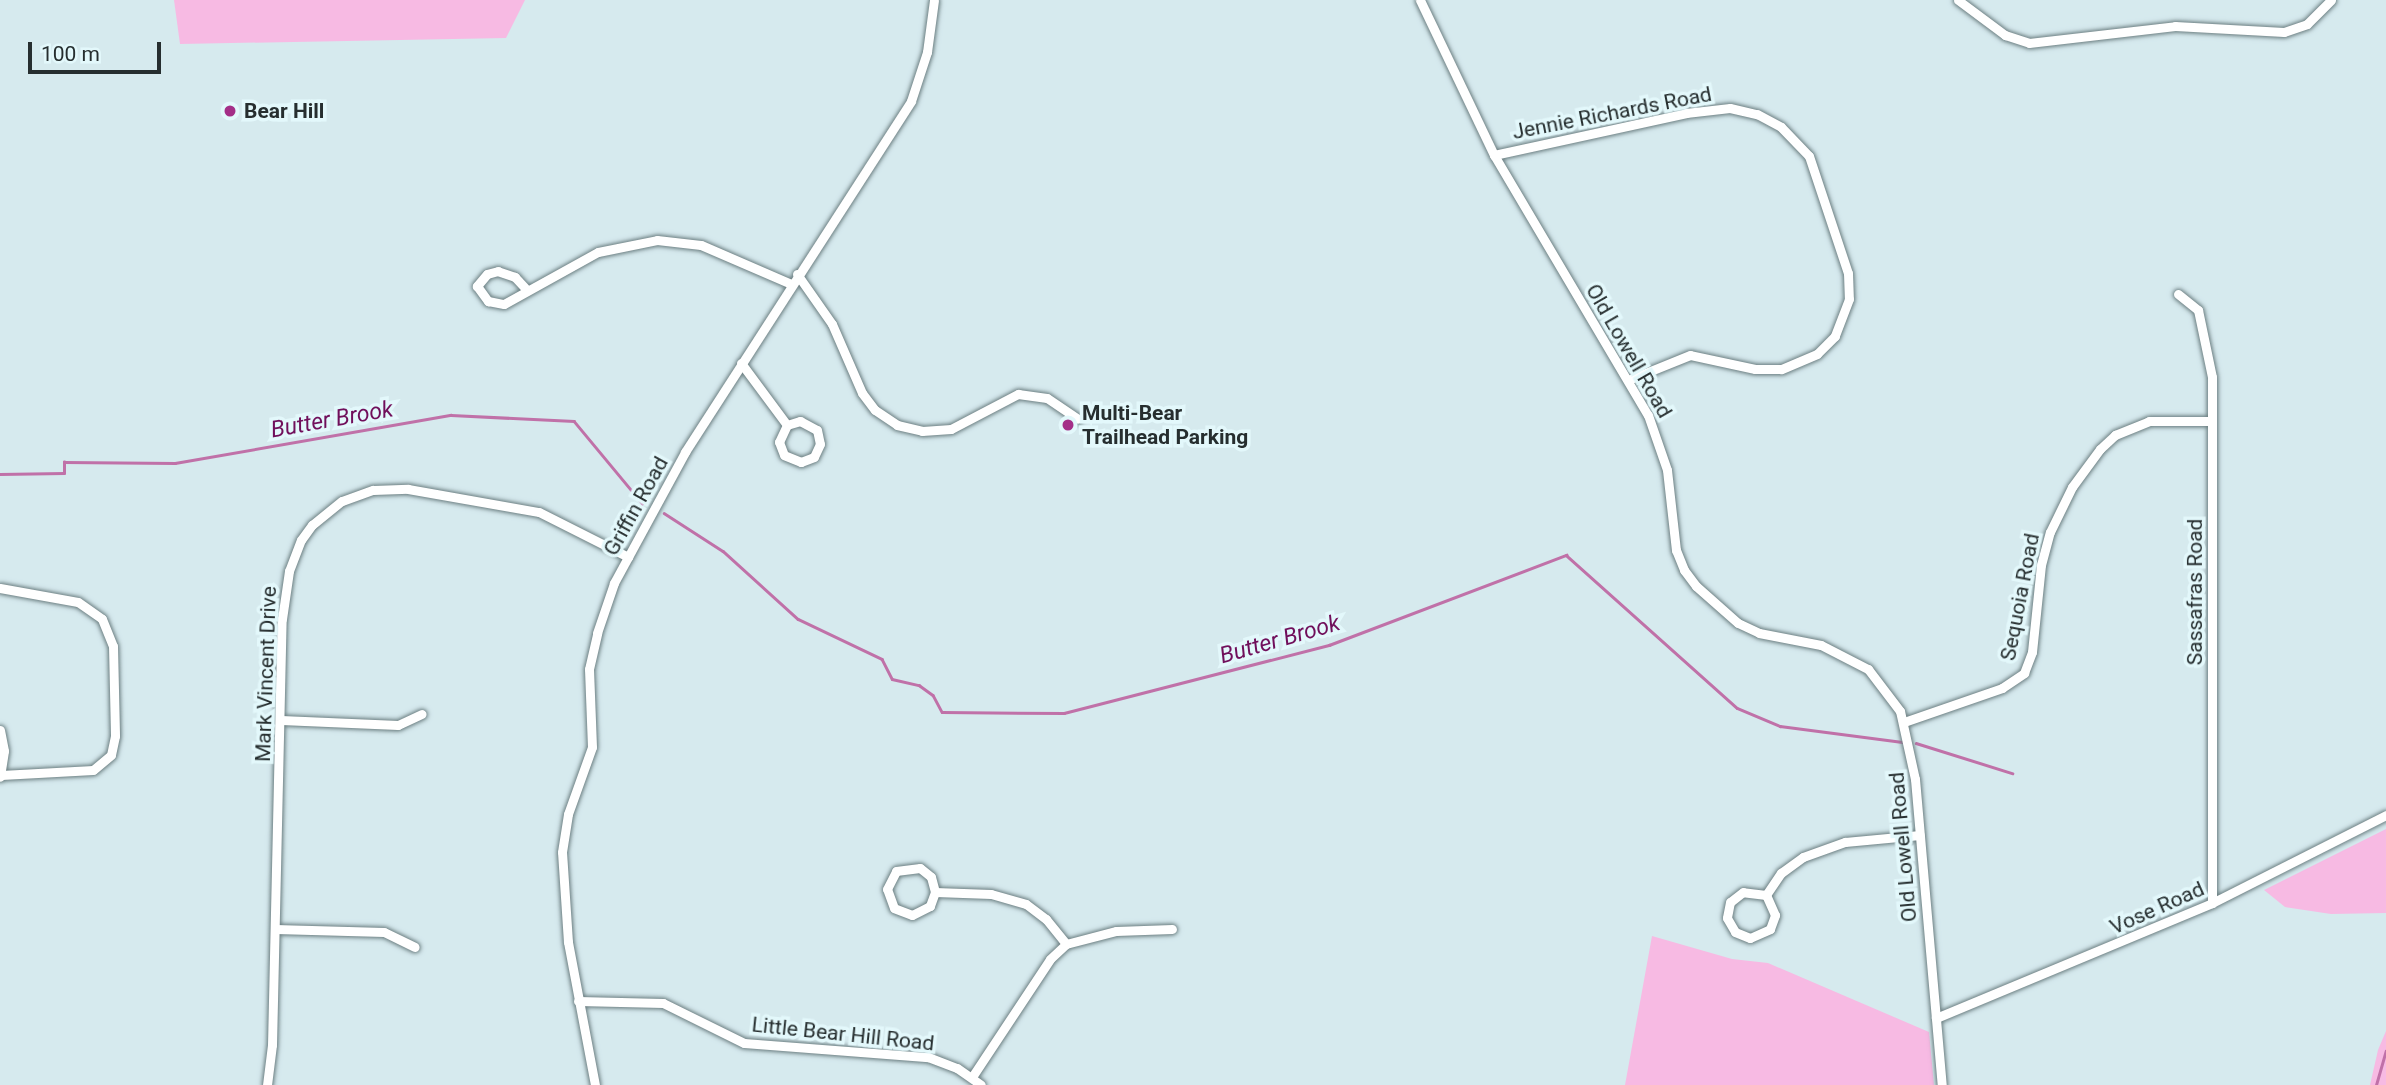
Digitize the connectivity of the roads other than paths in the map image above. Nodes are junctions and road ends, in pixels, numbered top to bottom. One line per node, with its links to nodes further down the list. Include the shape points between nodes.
1 (934, 0): 6 (street, Griffin Road, via 927,52 911,101)
2 (1420, 0): 5 (street, Old Lowell Road)
3 (1958, 0): 4 (street, via 2005,35 2029,43 2175,26 2284,32 2307,24)
4 (2331, 0)
5 (1494, 155): 11 (street, Old Lowell Road); 11 (street, Jennie Richards Road, via 1686,113 1730,108 1770,119 1792,135 1809,156 1848,273 1847,312 1835,335 1817,354 1781,369 1755,369 1690,355)
6 (797, 274): 7 (street, Griffin Road); 12 (street, via 832,324 862,393 875,410 898,425 922,431 951,429 1018,394 1047,398)
7 (791, 284): 8 (street, via 709,248 657,240 597,252); 10 (street, Griffin Road)
8 (527, 290): 8 (street, via 499,304 483,298 477,286 487,274 498,271 515,277)
9 (2178, 293): 13 (street, Sassafras Road, via 2198,310 2208,339)
10 (741, 363): 14 (street); 15 (street, Griffin Road, via 685,452)
11 (1628, 380): 19 (street, Old Lowell Road, via 1660,443 1676,550 1696,586 1738,623 1759,633 1821,645 1868,669 1888,690)
12 (1079, 419)
13 (2212, 421): 19 (street, Sequoia Road, via 2149,421 2115,435 2100,449 2071,487 2050,531 2040,565 2032,652 2024,673 2002,688); 26 (street, Sassafras Road)
14 (787, 425): 14 (street, via 805,422 817,430 820,444 810,460 792,461 781,451 779,437)
15 (628, 557): 18 (street, Mark Vincent Drive, via 565,524 520,508 408,489 373,490 342,501 312,525 289,571 282,618); 31 (street, Griffin Road, via 610,592 592,653 592,747 563,835 564,912)
16 (0, 589): 21 (street, via 78,602 102,619 113,646 115,736 111,755 93,770)
17 (422, 714): 18 (street, via 398,725)
18 (281, 720): 27 (street, Mark Vincent Drive)
19 (1904, 722): 23 (street, Old Lowell Road)
20 (0, 730): 21 (street, via 4,751)
21 (0, 776)
22 (2386, 815): 26 (street, Vose Road)
23 (1920, 835): 25 (street, via 1845,842 1816,851 1782,873); 32 (street, Old Lowell Road)
24 (935, 892): 24 (street, via 928,873 915,866 896,872 887,889 894,908 912,915 930,906); 29 (street, via 1016,900 1046,919)
25 (1766, 895): 25 (street, via 1775,915 1770,929 1750,938 1735,932 1727,910 1735,896 1751,890)
26 (2212, 903): 32 (street, Vose Road)
27 (275, 929): 30 (street, via 384,932); 34 (street, Mark Vincent Drive)
28 (1172, 929): 29 (street, via 1116,930)
29 (1066, 944): 33 (street, via 1050,959)
30 (415, 947)
31 (578, 1001): 33 (street, Little Bear Hill Road, via 663,1003 744,1043 912,1055 943,1062); 35 (street, Griffin Road)
32 (1936, 1018): 37 (street, Old Lowell Road)
33 (972, 1077): 36 (street, Little Bear Hill Road)
34 (267, 1085)
35 (595, 1085)
36 (981, 1085)
37 (1942, 1085)

